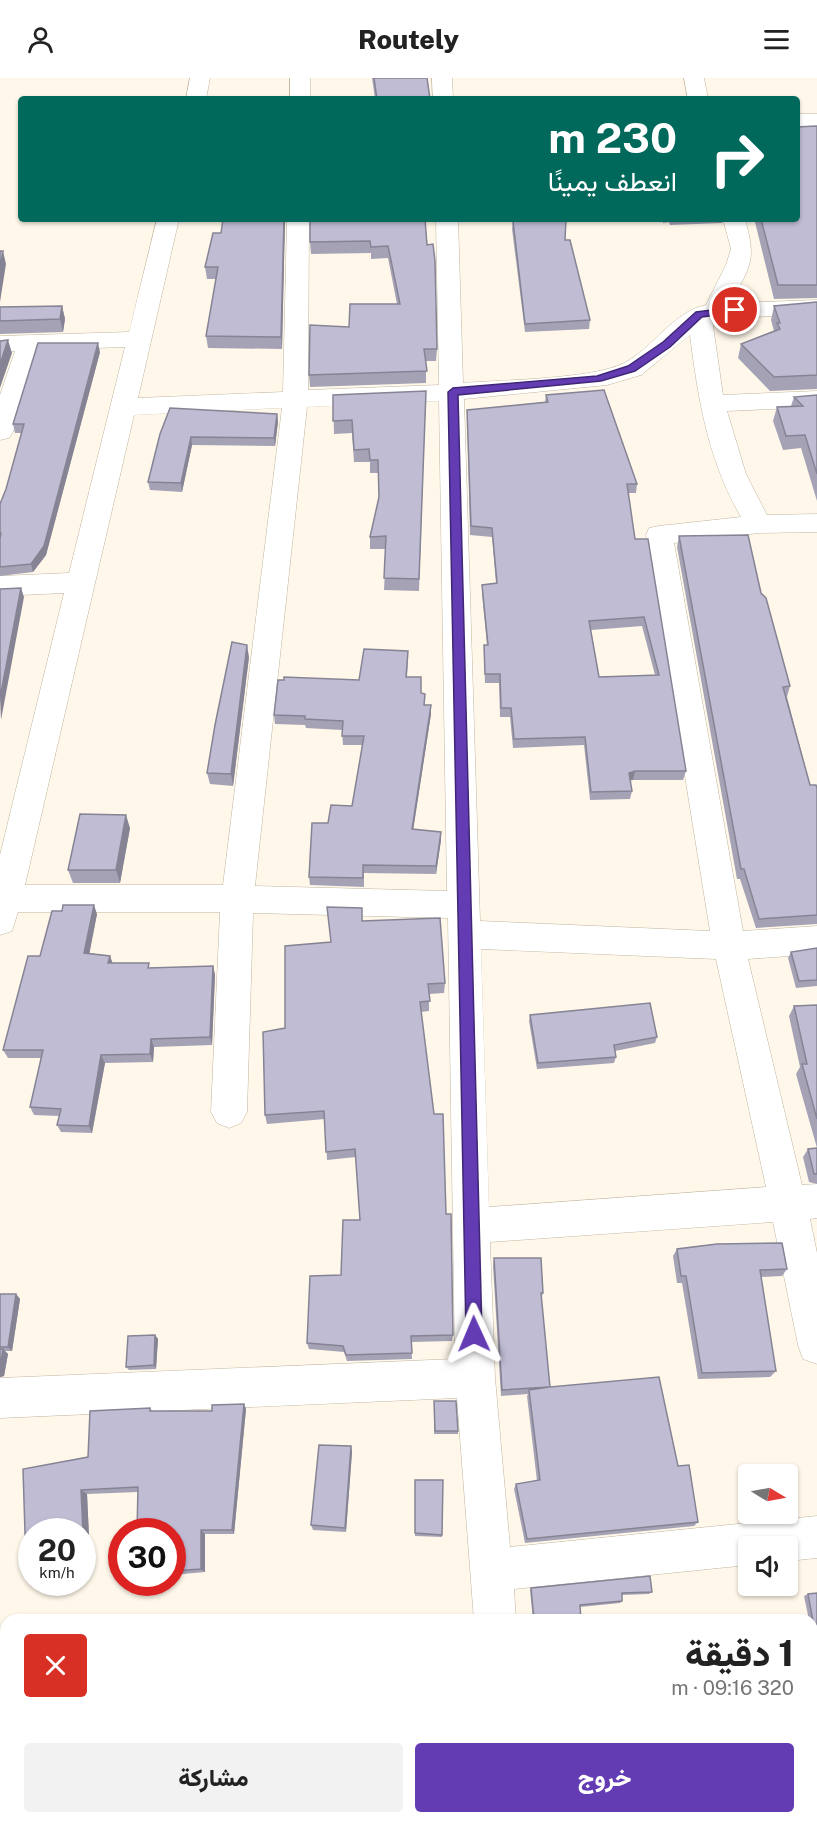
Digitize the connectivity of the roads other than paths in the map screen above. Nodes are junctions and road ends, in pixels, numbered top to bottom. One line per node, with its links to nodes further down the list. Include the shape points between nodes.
1 (200, 78): 5 (street)
2 (300, 78): 6 (street)
3 (442, 78): 7 (street)
4 (693, 78): 8 (street)
5 (197, 96)
6 (300, 96)
7 (443, 96)
8 (697, 96)
9 (800, 120): 10 (street)
10 (817, 120)
11 (167, 222): 17 (street)
12 (298, 222): 22 (street)
13 (447, 222): 20 (street)
14 (735, 222): 16 (street, via 742,249 738,265)
15 (817, 307): 16 (street)
16 (707, 312): 20 (street, via 632,369 598,379); 23 (street)
17 (140, 339): 18 (street); 24 (street)
18 (30, 342): 19 (street); 25 (street)
19 (0, 344)
20 (453, 392): 22 (street); 32 (street)
21 (817, 399): 23 (street)
22 (295, 401): 24 (street); 30 (street)
23 (711, 404): 27 (street, via 729,468)
24 (123, 407): 28 (street)
25 (0, 432)
26 (817, 523): 27 (street)
27 (759, 524): 34 (street, via 659,535)
28 (79, 583): 29 (street); 31 (street)
29 (0, 586)
30 (237, 899): 31 (street); 32 (street); 35 (street)
31 (2, 906)
32 (465, 920): 34 (street); 37 (street)
33 (817, 940): 34 (street)
34 (729, 946): 36 (street)
35 (229, 1112)
36 (802, 1202): 37 (street); 38 (street)
37 (472, 1226): 39 (street)
38 (817, 1345)
39 (475, 1378): 40 (street); 42 (street)
40 (0, 1398)
41 (817, 1537): 42 (street)
42 (490, 1570): 43 (street)
43 (494, 1614)

